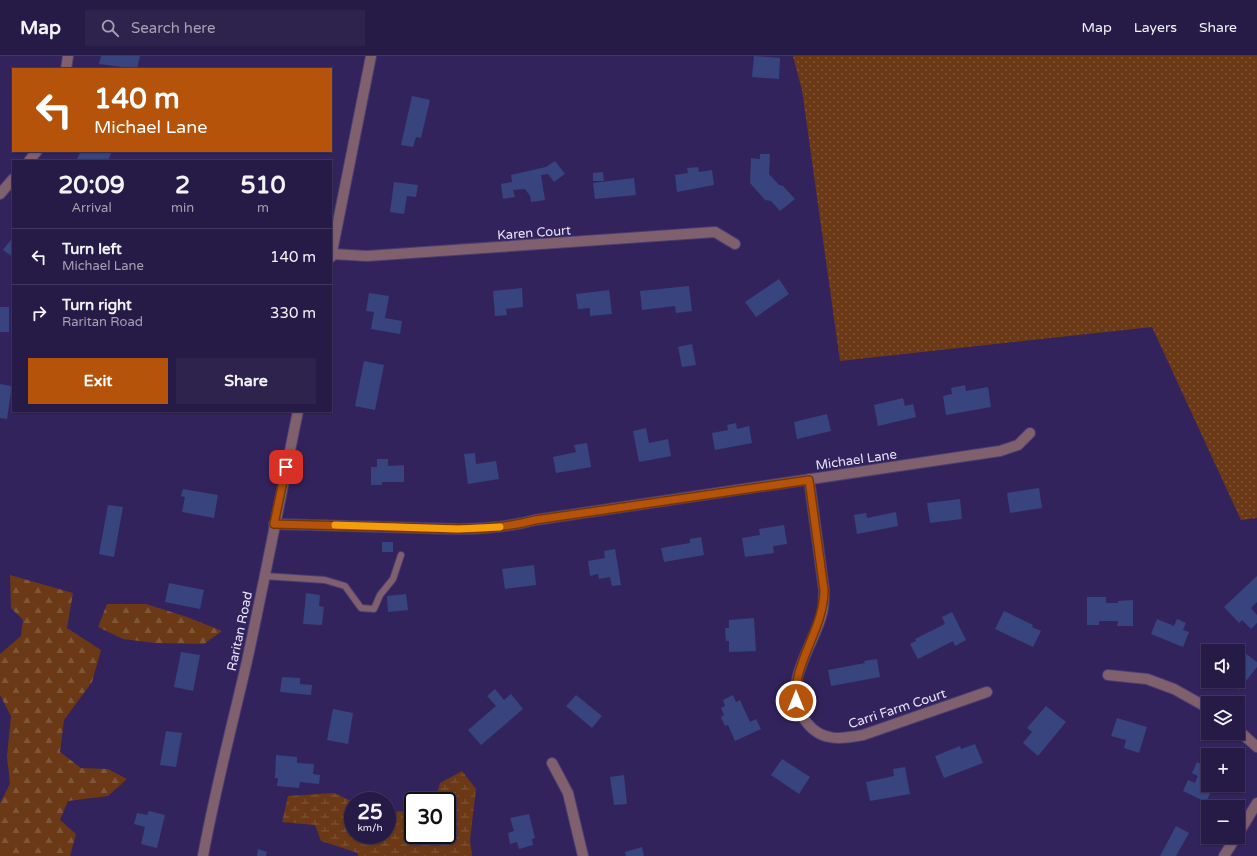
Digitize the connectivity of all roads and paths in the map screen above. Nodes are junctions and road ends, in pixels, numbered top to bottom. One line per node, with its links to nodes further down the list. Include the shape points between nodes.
1 (68, 56): 3 (street)
2 (371, 56): 9 (street)
3 (66, 68)
4 (36, 152): 5 (street)
5 (30, 160)
6 (12, 180): 7 (street)
7 (0, 194)
8 (736, 244): 10 (street, Karen Court, via 715,232 367,256)
9 (332, 251)
10 (332, 256)
11 (298, 412): 14 (street, Raritan Road)
12 (1030, 433): 13 (street, Michael Lane, via 1018,445 1000,451)
13 (809, 480): 14 (street, Michael Lane, via 486,529); 18 (street, Carri Farm Court, via 824,603 817,627 801,663 795,690 799,712 813,730 822,736 846,738 863,735)
14 (274, 524): 16 (street, Raritan Road)
15 (401, 555): 16 (lane, via 393,579 380,595 374,608 361,608 345,586 325,580)
16 (264, 576): 26 (street, Raritan Road)
17 (1108, 675): 19 (street, via 1147,680 1174,689)
18 (986, 692)
19 (1201, 704)
20 (1245, 736): 21 (street)
21 (1257, 747)
22 (552, 763): 27 (street, via 568,793)
23 (1257, 803): 24 (street)
24 (1245, 823)
25 (1232, 844): 28 (street)
26 (203, 856)
27 (583, 856)
28 (1224, 856)

